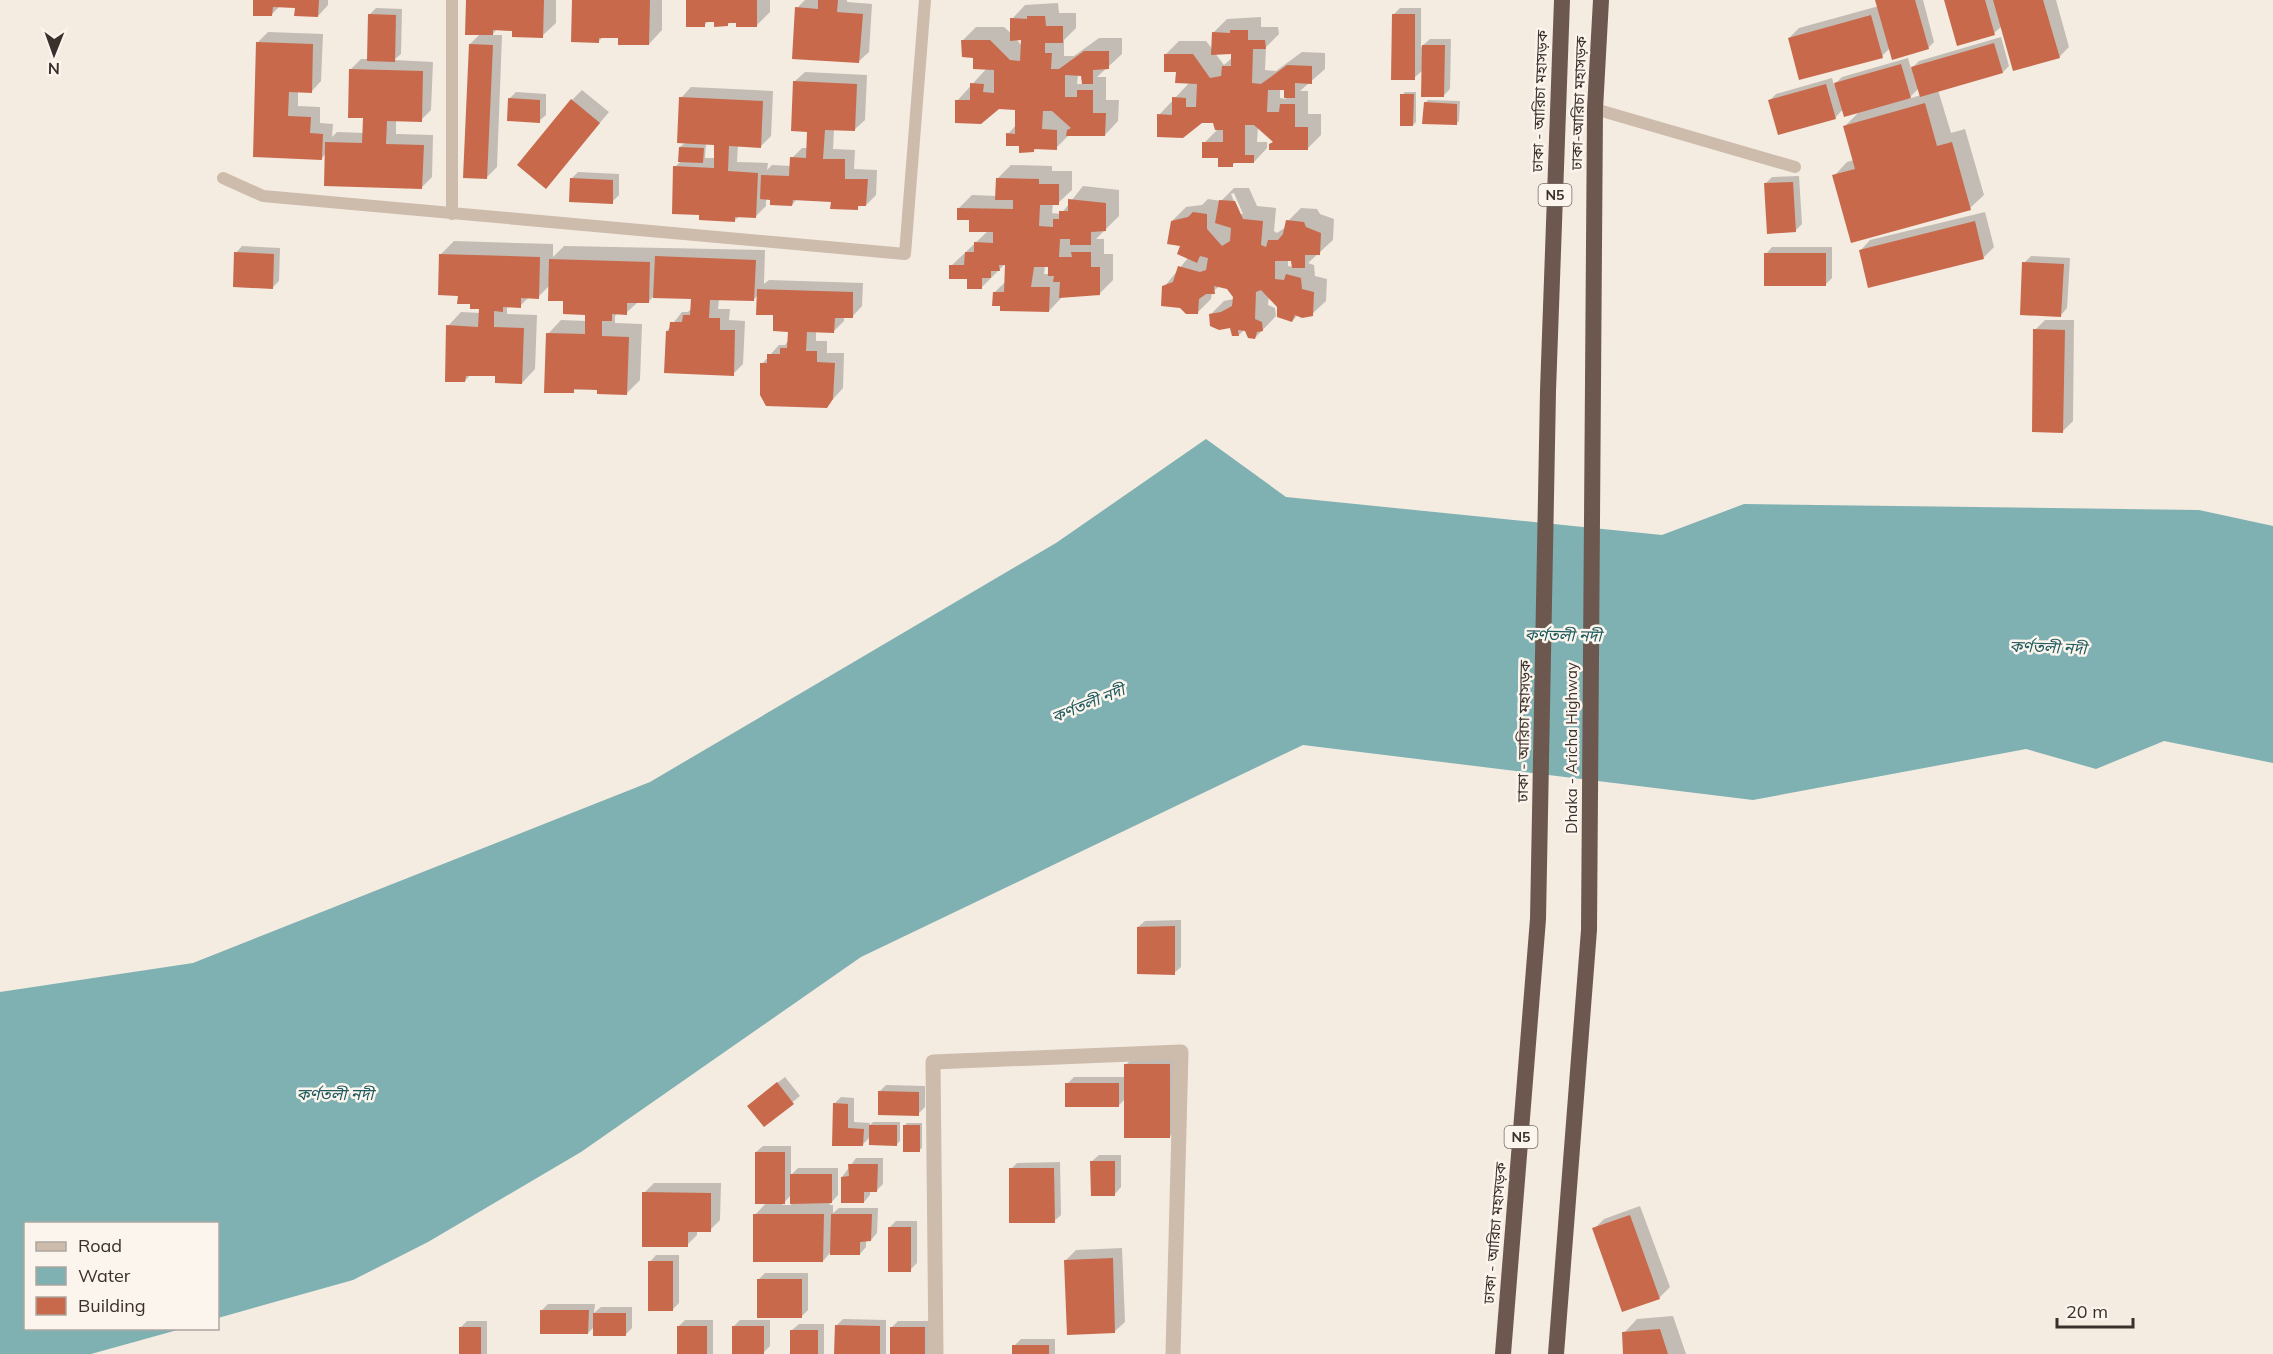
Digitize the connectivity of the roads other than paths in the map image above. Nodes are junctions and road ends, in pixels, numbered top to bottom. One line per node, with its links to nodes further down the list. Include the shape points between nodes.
1 (452, 0): 8 (lane)
2 (925, 0): 8 (lane, via 905,254)
3 (1562, 0): 12 (highway, ঢাকা - আরিচা মহাসড়ক / N5, via 1548,391 1538,919)
4 (1600, 0): 5 (highway, ঢাকা-আরিচা মহাসড়ক / N5)
5 (1595, 109): 6 (lane); 9 (highway, ঢাকা-আরিচা মহাসড়ক / N5)
6 (1795, 167)
7 (224, 178): 8 (lane, via 262,196)
8 (452, 214)
9 (1592, 387): 13 (highway, Dhaka - Aricha Highway / N5, via 1589,930)
10 (936, 1354): 11 (street, via 933,1062 1181,1052)
11 (1173, 1354)
12 (1503, 1354)
13 (1556, 1354)

